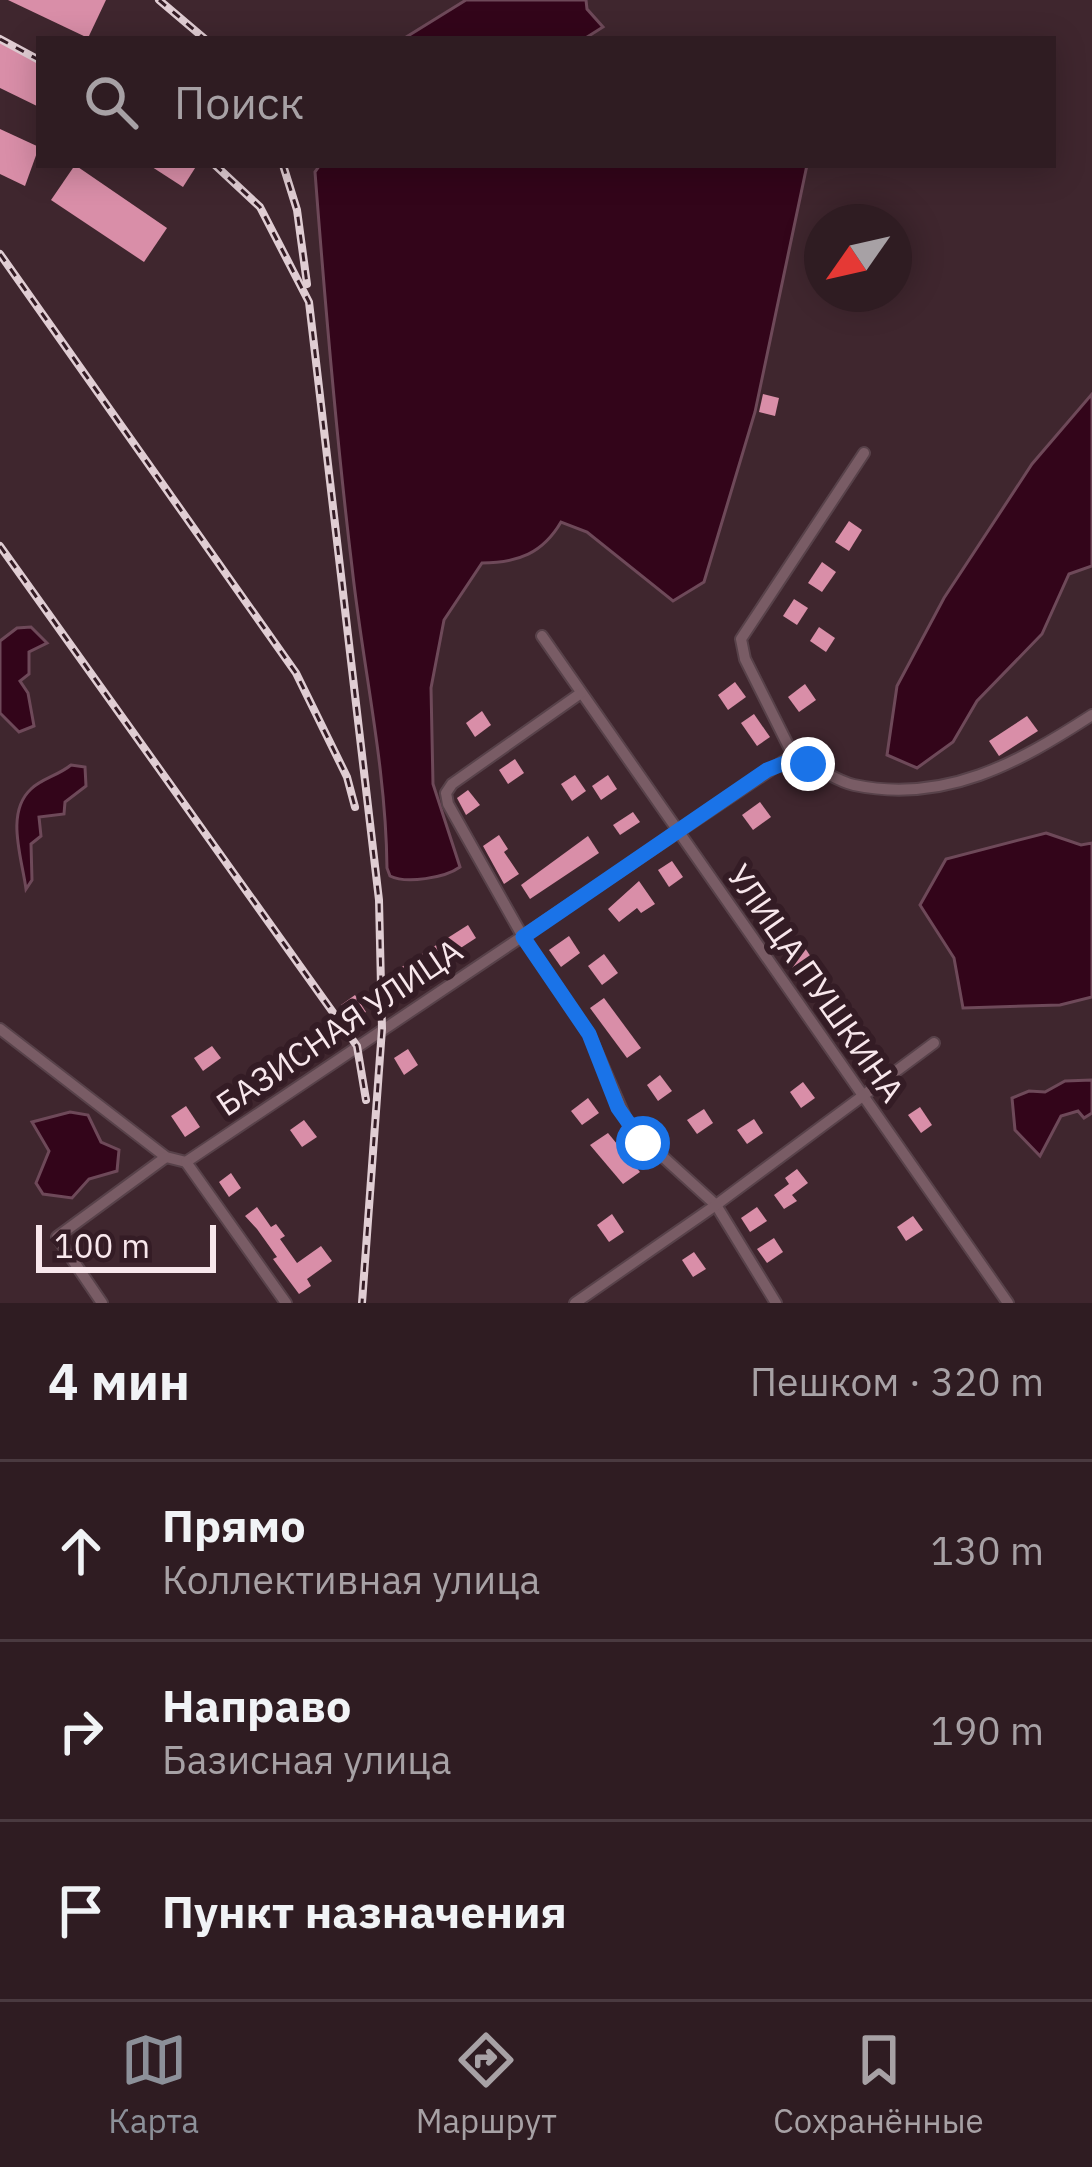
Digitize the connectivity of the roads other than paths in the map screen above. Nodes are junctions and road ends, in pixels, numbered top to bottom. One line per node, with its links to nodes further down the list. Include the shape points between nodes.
1 (865, 453): 5 (street, via 741,639)
2 (542, 636): 3 (street, УЛИЦА ПУШКИНА)
3 (581, 694): 6 (street, УЛИЦА ПУШКИНА); 7 (street, via 446,793)
4 (1092, 715): 5 (street, via 992,772 944,788 853,784)
5 (795, 759): 6 (street, БАЗИСНАЯ УЛИЦА)
6 (676, 831): 7 (street, БАЗИСНАЯ УЛИЦА); 10 (street, УЛИЦА ПУШКИНА)
7 (523, 937): 12 (street, БАЗИСНАЯ УЛИЦА); 13 (street, via 589,1034 628,1126)
8 (0, 1030): 11 (street)
9 (934, 1043): 10 (street)
10 (861, 1095): 13 (street); 18 (street, УЛИЦА ПУШКИНА)
11 (166, 1157): 12 (street); 14 (street, via 57,1237)
12 (186, 1162): 15 (street)
13 (716, 1205): 16 (street); 17 (street)
14 (102, 1303)
15 (286, 1303)
16 (575, 1303)
17 (776, 1303)
18 (1008, 1303)

